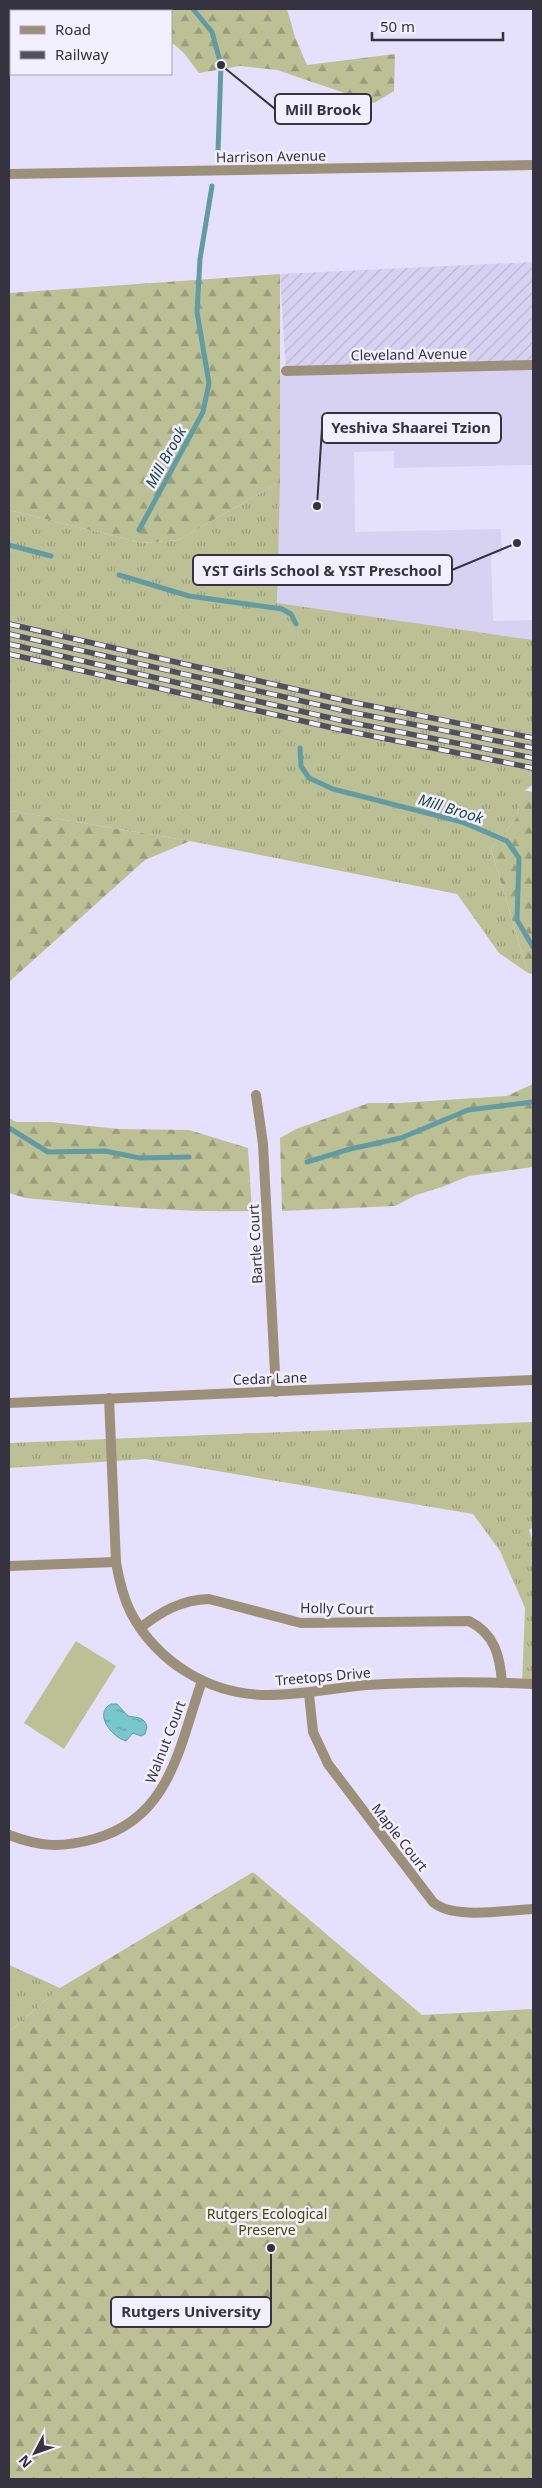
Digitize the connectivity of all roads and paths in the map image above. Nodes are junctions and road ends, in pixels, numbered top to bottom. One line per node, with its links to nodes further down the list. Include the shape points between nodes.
1 (533, 164): 2 (street, Harrison Avenue)
2 (9, 174)
3 (533, 365): 4 (street, Cleveland Avenue)
4 (286, 371)
5 (256, 1095): 7 (street, Bartle Court, via 263,1144)
6 (533, 1380): 7 (street, Cedar Lane)
7 (276, 1392): 8 (street, Cedar Lane)
8 (109, 1398): 9 (street, Cedar Lane); 10 (street)
9 (9, 1403)
10 (116, 1562): 11 (street); 12 (street, via 124,1598)
11 (9, 1566)
12 (140, 1628): 13 (street, Treetops Drive, via 180,1670); 14 (street, Holly Court, via 165,1610 194,1600 209,1600 301,1623 469,1621 490,1636 500,1662)
13 (202, 1681): 16 (street, Treetops Drive, via 234,1692); 17 (street, Walnut Court, via 168,1780 144,1814 117,1830 78,1844 34,1844)
14 (502, 1683): 15 (street, Treetops Drive); 16 (street, Treetops Drive, via 365,1685)
15 (533, 1684)
16 (309, 1694): 18 (street, Maple Court, via 313,1732 328,1764 433,1902 440,1908 456,1912)
17 (9, 1835)
18 (533, 1909)

